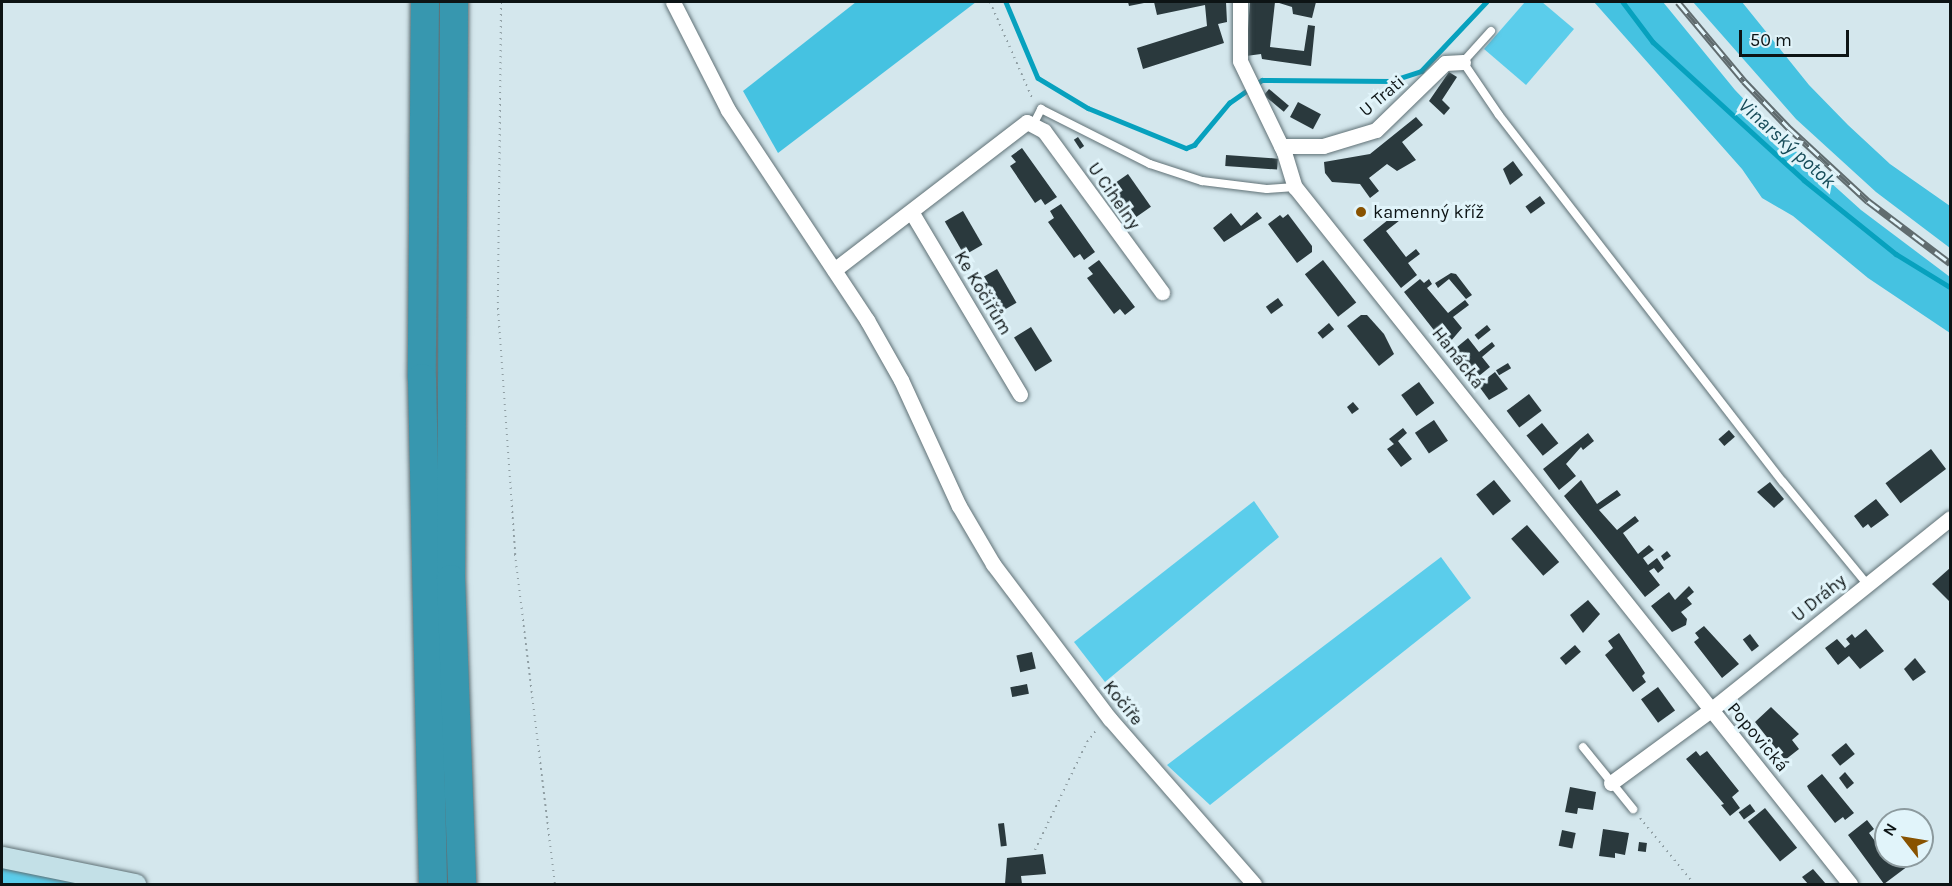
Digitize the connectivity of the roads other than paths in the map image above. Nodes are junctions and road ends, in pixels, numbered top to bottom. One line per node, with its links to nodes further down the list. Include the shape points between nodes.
1 (425, 2): 22 (highway, via 422,378)
2 (454, 2): 23 (highway, via 451,556)
3 (673, 2): 11 (street, Kočíře, via 728,110)
4 (1240, 2): 8 (street, Hanácká, via 1238,53)
5 (1491, 30): 6 (lane)
6 (1463, 62): 8 (street, U Trati, via 1445,63 1376,130 1323,146); 15 (lane, via 1577,217)
7 (1037, 116): 9 (lane, via 1170,172 1202,181 1267,189); 10 (street, via 1020,125); 12 (street, U Cihelny)
8 (1281, 146): 9 (street, Hanácká)
9 (1295, 187): 16 (street, Hanácká)
10 (912, 213): 11 (street); 13 (street, Ke Kočiřům)
11 (834, 270): 24 (street, Kočíře, via 901,380 975,536 1110,719)
12 (1162, 292)
13 (1020, 394)
14 (1948, 526): 15 (street, U Dráhy)
15 (1867, 584): 16 (street, U Dráhy)
16 (1713, 710): 18 (street, Popovická); 25 (street, Popovická)
17 (1583, 747): 18 (lane)
18 (1611, 783): 19 (lane)
19 (1633, 809)
20 (2, 857): 21 (main road)
21 (135, 885)
22 (433, 885)
23 (462, 885)
24 (1254, 885)
25 (1850, 885)

